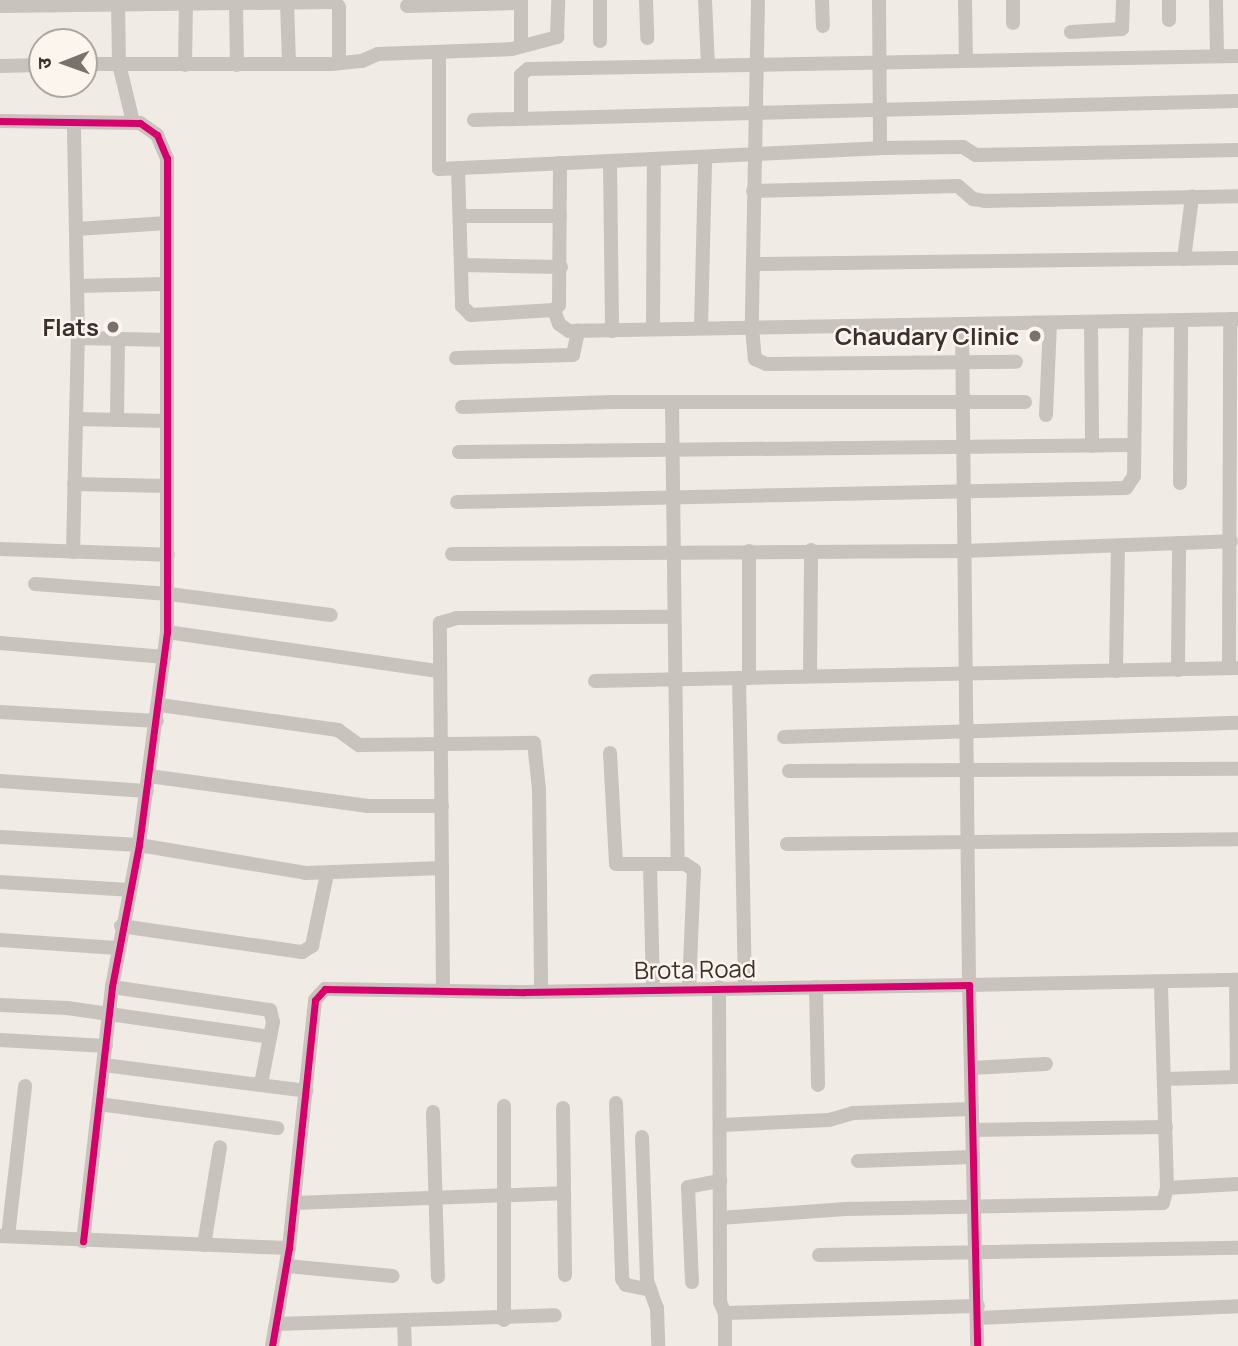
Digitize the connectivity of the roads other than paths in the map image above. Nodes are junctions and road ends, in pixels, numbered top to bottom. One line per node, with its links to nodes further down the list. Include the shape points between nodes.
1 (558, 0): 26 (street, via 557,37)
2 (600, 0): 25 (street)
3 (646, 0): 24 (street)
4 (705, 0): 40 (street)
5 (758, 0): 35 (street)
6 (822, 0): 22 (street)
7 (879, 0): 31 (street)
8 (965, 0): 30 (street)
9 (1013, 0): 21 (street)
10 (1123, 0): 23 (street, via 1122,29)
11 (1169, 0): 20 (street)
12 (1216, 0): 28 (street)
13 (521, 1): 19 (street); 26 (street)
14 (287, 2): 16 (street); 32 (street, via 338,3); 34 (street)
15 (186, 3): 16 (street); 17 (street); 38 (street)
16 (236, 3): 39 (street)
17 (118, 4): 18 (street); 33 (street)
18 (0, 6)
19 (407, 6)
20 (1169, 20)
21 (1013, 23)
22 (823, 26)
23 (1071, 32)
24 (647, 38)
25 (600, 41)
26 (518, 46): 27 (street); 42 (street)
27 (439, 52): 32 (street, via 378,54); 58 (street, via 439,169)
28 (1217, 56): 29 (street); 30 (street)
29 (1238, 56)
30 (966, 61): 31 (street)
31 (882, 62): 35 (street); 44 (street)
32 (340, 63): 34 (street)
33 (119, 64): 37 (street); 38 (street); 49 (street)
34 (289, 64): 39 (street)
35 (758, 64): 40 (street); 45 (street)
36 (28, 65): 41 (street)
37 (98, 65)
38 (185, 65): 39 (street)
39 (237, 65)
40 (708, 65): 42 (street, via 528,69)
41 (0, 66)
42 (521, 75): 46 (street)
43 (1238, 101): 44 (street)
44 (882, 108): 45 (street); 51 (street)
45 (757, 111): 46 (street); 53 (street)
46 (521, 118): 47 (street)
47 (474, 120)
48 (0, 121): 50 (street)
49 (133, 122): 50 (street); 64 (street, via 149,127 163,148)
50 (74, 123): 65 (street)
51 (880, 148): 52 (street, via 963,147 976,155); 53 (street)
52 (1238, 150)
53 (755, 154): 55 (street); 59 (street)
54 (654, 159): 55 (street); 56 (street); 81 (street)
55 (705, 159): 82 (street)
56 (610, 162): 57 (street); 84 (street)
57 (560, 163): 58 (street); 63 (street)
58 (458, 168): 62 (street)
59 (753, 191): 61 (street, via 958,186 985,201); 68 (street)
60 (1238, 196): 61 (street)
61 (1192, 197): 66 (street)
62 (460, 216): 63 (street); 69 (street)
63 (561, 216): 70 (street)
64 (167, 223): 65 (street); 71 (street)
65 (77, 229): 72 (street)
66 (1184, 258): 67 (street); 68 (street)
67 (1238, 258)
68 (754, 264): 80 (street)
69 (461, 265): 70 (street); 73 (street, via 465,313)
70 (561, 267): 73 (street, via 562,298)
71 (165, 284): 72 (street); 87 (street)
72 (77, 286): 85 (street)
73 (554, 310): 83 (street, via 563,329)
74 (1234, 319): 76 (street); 107 (street)
75 (1136, 321): 76 (street); 77 (street); 99 (street)
76 (1181, 321): 105 (street)
77 (1091, 322): 78 (street); 100 (street)
78 (1049, 323): 79 (street); 95 (street)
79 (962, 324): 80 (street); 89 (street)
80 (752, 327): 82 (street); 89 (street, via 754,355 761,363)
81 (653, 328): 82 (street); 84 (street)
82 (701, 328)
83 (578, 331): 84 (street); 88 (street, via 573,355)
84 (611, 331)
85 (78, 338): 86 (street); 96 (street)
86 (118, 340): 87 (street); 97 (street)
87 (167, 340): 98 (street)
88 (456, 358)
89 (961, 362): 90 (street); 91 (street)
90 (1016, 362)
91 (961, 401): 92 (street); 93 (street); 102 (street)
92 (672, 402): 94 (street); 101 (street)
93 (1025, 402)
94 (462, 407)
95 (1046, 415)
96 (76, 419): 97 (street); 104 (street)
97 (117, 420): 98 (street)
98 (167, 421): 106 (street)
99 (1134, 445): 100 (street); 108 (street, via 1134,475 1126,488)
100 (1093, 446): 102 (street)
101 (672, 449): 102 (street); 103 (street); 109 (street)
102 (962, 449): 108 (street)
103 (459, 452)
104 (74, 484): 106 (street); 119 (street)
105 (1180, 484)
106 (167, 486): 121 (street)
107 (1234, 487): 111 (street)
108 (963, 495): 109 (street); 118 (street)
109 (673, 497): 110 (street); 116 (street)
110 (457, 502)
111 (1234, 537): 112 (street); 122 (street)
112 (1178, 543): 113 (street); 131 (street)
113 (1118, 546): 118 (street); 133 (street)
114 (0, 550): 119 (street)
115 (811, 550): 117 (street); 118 (street); 135 (street)
116 (672, 551): 117 (street); 120 (street); 126 (street)
117 (749, 551): 136 (street)
118 (964, 551): 134 (street)
119 (73, 552): 121 (street)
120 (452, 554)
121 (168, 555): 124 (street)
122 (1235, 582): 130 (street)
123 (34, 584): 124 (street)
124 (169, 594): 125 (street); 127 (street)
125 (331, 615)
126 (674, 617): 132 (street, via 445,620 437,632); 137 (street)
127 (167, 632): 129 (street); 132 (street)
128 (0, 643): 129 (street)
129 (164, 657): 139 (street)
130 (1234, 668): 131 (street)
131 (1178, 670): 133 (street)
132 (438, 671): 145 (street)
133 (1116, 671): 134 (street)
134 (963, 673): 135 (street); 143 (street)
135 (810, 676): 136 (street)
136 (744, 678): 137 (street); 171 (street)
137 (677, 679): 138 (street); 159 (street)
138 (595, 681)
139 (160, 705): 141 (street); 145 (street, via 338,730 359,745)
140 (0, 712): 141 (street)
141 (157, 722): 150 (street)
142 (1238, 723): 143 (street)
143 (964, 733): 144 (street); 149 (street)
144 (784, 737)
145 (440, 744): 153 (street); 178 (street, via 531,741 537,746)
146 (610, 754): 160 (street, via 614,859 618,866)
147 (1238, 769): 149 (street)
148 (789, 771): 149 (street)
149 (964, 772): 156 (street)
150 (149, 776): 152 (street); 153 (street, via 368,806)
151 (0, 782): 152 (street)
152 (147, 791): 158 (street)
153 (442, 806): 161 (street)
154 (0, 836): 158 (street)
155 (1238, 839): 156 (street)
156 (966, 842): 157 (street); 170 (street)
157 (787, 844)
158 (139, 845): 162 (street); 164 (street)
159 (678, 864): 160 (street); 175 (street, via 690,866 695,875)
160 (650, 865): 176 (street)
161 (442, 868): 162 (street); 177 (street)
162 (327, 874): 165 (street, via 312,946 302,953)
163 (0, 882): 164 (street)
164 (129, 890): 165 (street)
165 (121, 926): 167 (street)
166 (0, 940): 167 (street)
167 (117, 947): 172 (street)
168 (1237, 980): 169 (street, Brota Road); 187 (street)
169 (1161, 982): 170 (street, Brota Road); 188 (street)
170 (968, 985): 174 (street, Brota Road); 186 (street)
171 (745, 986): 173 (street, Brota Road); 174 (street, Brota Road)
172 (112, 987): 180 (street); 181 (street, via 270,1010)
173 (719, 987): 175 (street, Brota Road); 199 (street)
174 (816, 987): 190 (street)
175 (690, 988): 176 (street, Brota Road)
176 (653, 989): 178 (street, Brota Road)
177 (443, 990): 178 (street, Brota Road); 192 (street, Brota Road, via 332,988 319,993)
178 (541, 992)
179 (0, 1005): 180 (street)
180 (109, 1013): 181 (street); 183 (street)
181 (270, 1037): 189 (street)
182 (0, 1040): 183 (street)
183 (106, 1046): 185 (street)
184 (1046, 1064): 186 (street)
185 (104, 1065): 189 (street); 194 (street)
186 (971, 1068): 197 (street)
187 (1238, 1077): 188 (street)
188 (1164, 1079): 200 (street)
189 (261, 1084): 192 (street)
190 (818, 1085)
191 (24, 1086): 216 (street)
192 (306, 1091): 213 (street, Brota Road)
193 (616, 1103): 228 (street, via 622,1279)
194 (99, 1104): 201 (street); 217 (street)
195 (504, 1106): 211 (street)
196 (563, 1108): 210 (street)
197 (972, 1109): 199 (street, via 853,1113 829,1120); 202 (street)
198 (433, 1112): 212 (street)
199 (722, 1125): 207 (street)
200 (1166, 1127): 202 (street); 209 (street)
201 (277, 1128)
202 (973, 1130): 205 (street)
203 (642, 1137): 228 (street)
204 (220, 1147): 218 (street)
205 (973, 1157): 206 (street); 214 (street)
206 (858, 1161)
207 (720, 1181): 215 (street); 227 (street, via 688,1187)
208 (1238, 1185): 209 (street)
209 (1167, 1188): 214 (street, via 1163,1203 1155,1204)
210 (563, 1193): 211 (street); 224 (street)
211 (504, 1194): 212 (street); 233 (street)
212 (434, 1196): 213 (street); 226 (street)
213 (293, 1203): 219 (street, Brota Road)
214 (975, 1205): 215 (street); 221 (street)
215 (720, 1218): 231 (street, via 720,1302)
216 (4, 1236): 217 (street)
217 (83, 1241): 218 (street)
218 (204, 1245): 219 (street)
219 (289, 1248): 223 (street, Brota Road)
220 (1238, 1248): 221 (street)
221 (977, 1253): 222 (street); 230 (street)
222 (819, 1255)
223 (287, 1266): 225 (street); 235 (street, Brota Road)
224 (565, 1275)
225 (393, 1276)
226 (438, 1277)
227 (692, 1282)
228 (651, 1290): 238 (street, via 657,1308)
229 (1238, 1306): 230 (street)
230 (978, 1312): 231 (street); 240 (street)
231 (724, 1313): 239 (street)
232 (555, 1315): 233 (street)
233 (504, 1320): 234 (street)
234 (404, 1322): 235 (street); 237 (street)
235 (276, 1324): 236 (street, Brota Road)
236 (272, 1346)
237 (405, 1346)
238 (658, 1346)
239 (725, 1346)
240 (977, 1346)

